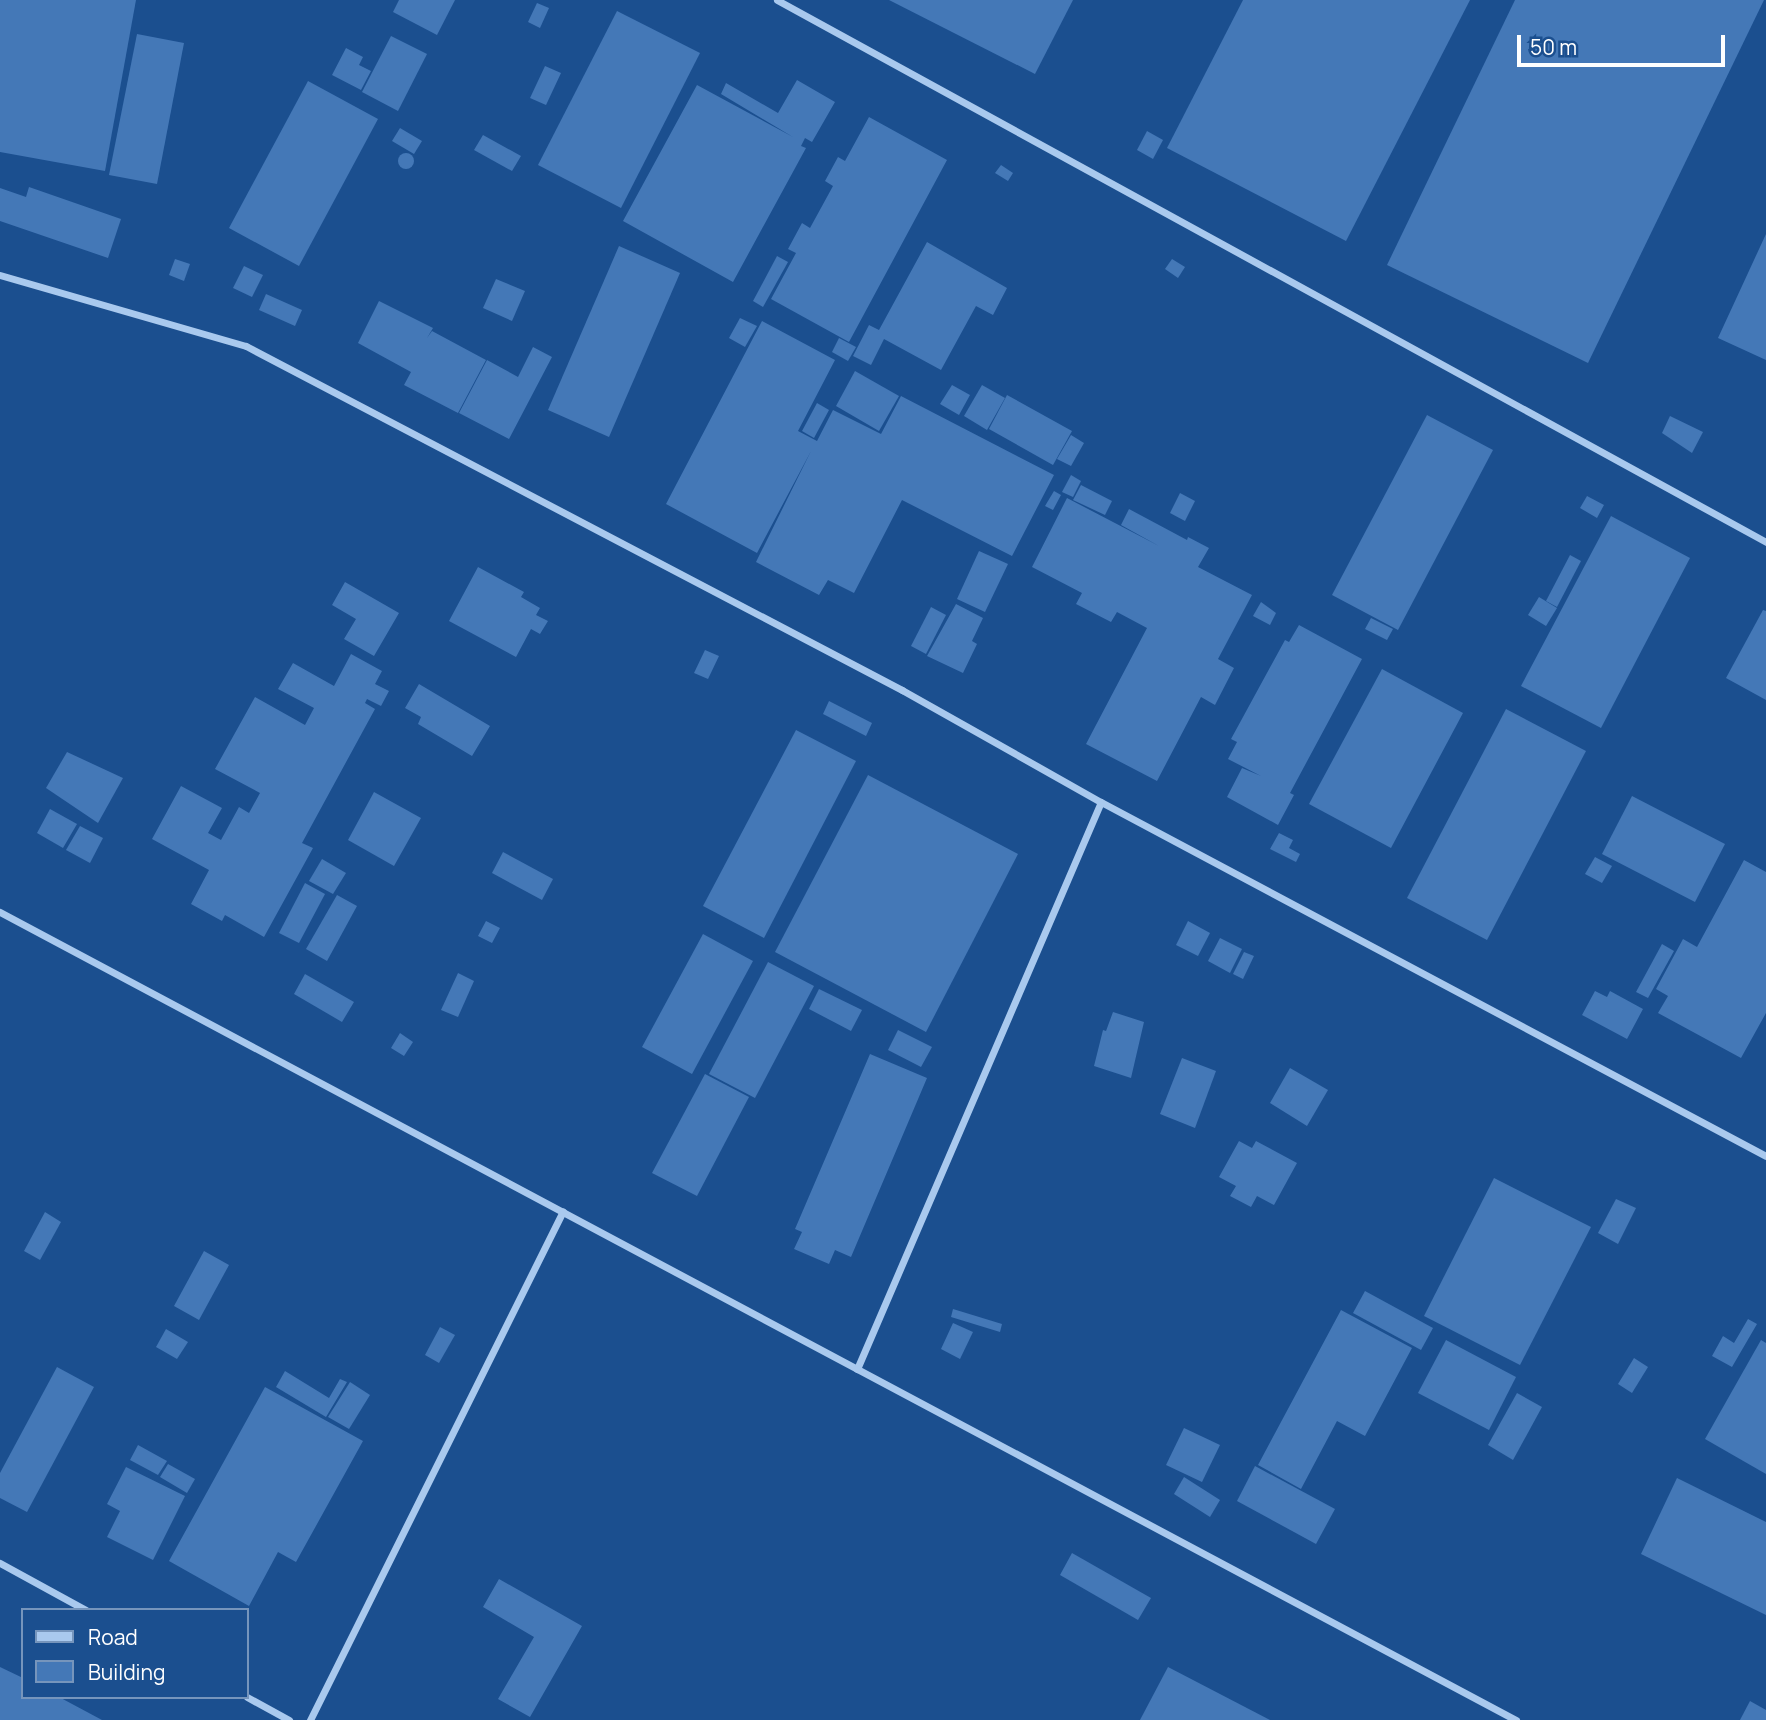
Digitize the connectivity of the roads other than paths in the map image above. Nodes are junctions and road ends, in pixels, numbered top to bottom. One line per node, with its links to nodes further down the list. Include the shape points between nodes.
1 (777, 0): 3 (street)
2 (0, 275): 4 (street, via 246,346 902,690)
3 (1766, 542)
4 (1101, 802): 6 (street); 8 (street)
5 (0, 912): 7 (street)
6 (1766, 1156)
7 (563, 1211): 8 (street); 13 (street)
8 (857, 1369): 14 (street)
9 (0, 1563): 10 (street)
10 (82, 1608)
11 (248, 1698): 12 (street)
12 (289, 1720)
13 (310, 1720)
14 (1516, 1720)

